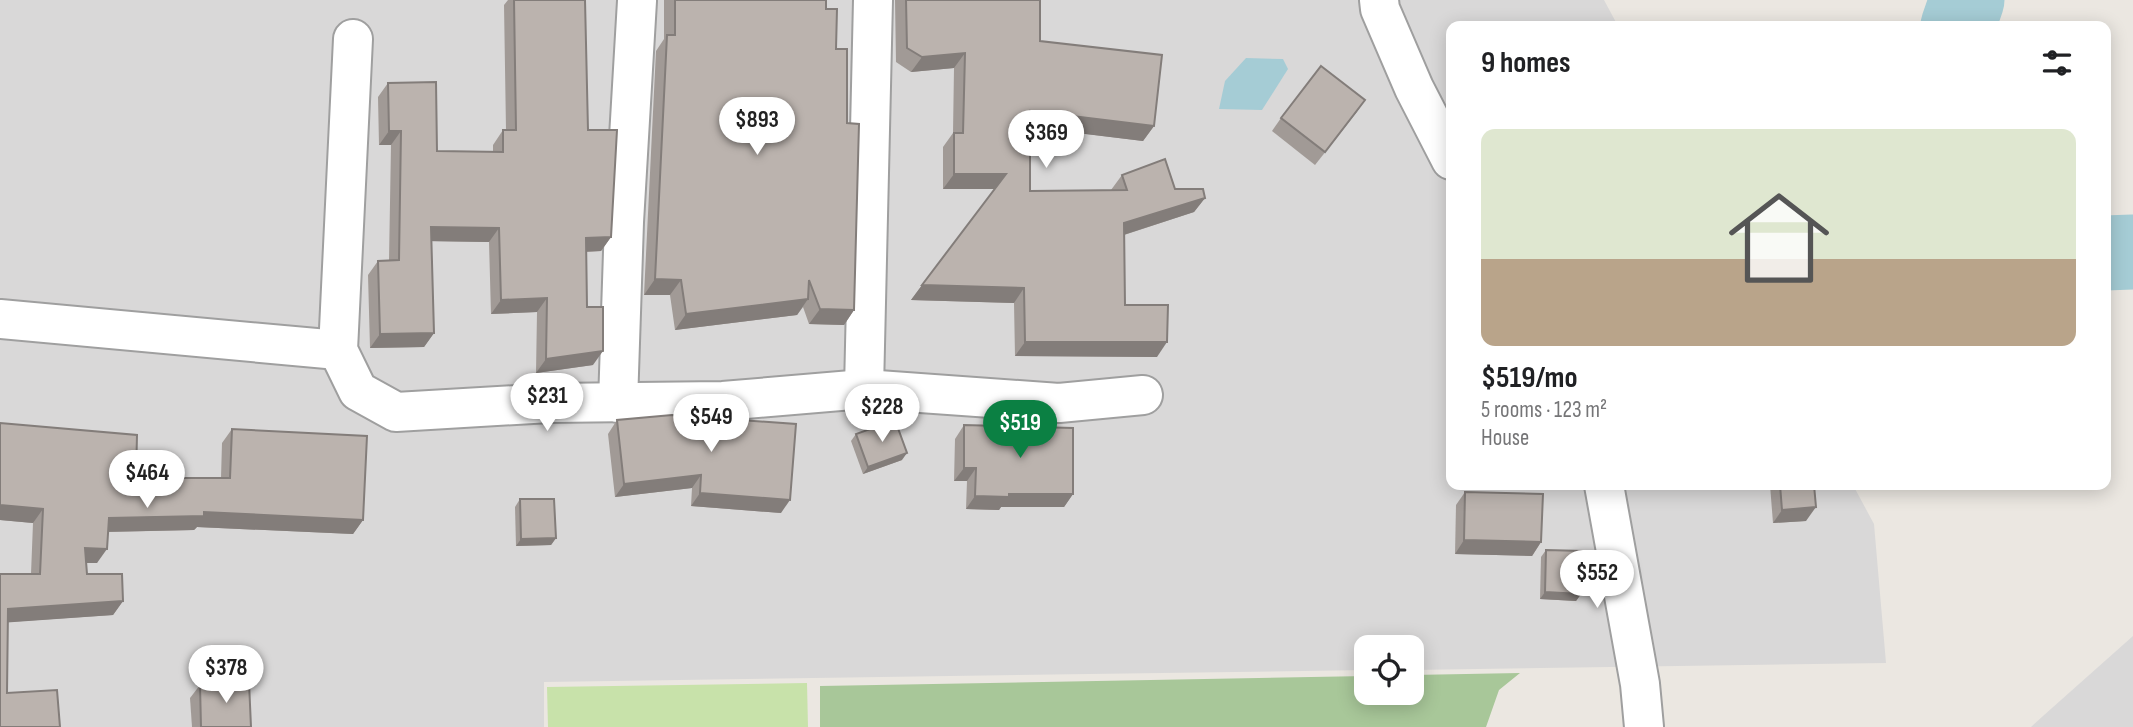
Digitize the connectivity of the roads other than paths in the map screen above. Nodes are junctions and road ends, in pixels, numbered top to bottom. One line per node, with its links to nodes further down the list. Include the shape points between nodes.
1 (873, 0): 8 (street)
2 (1379, 0): 5 (street, via 1414,88)
3 (638, 1): 10 (street)
4 (353, 39): 7 (street)
5 (1446, 150)
6 (0, 319): 7 (street)
7 (338, 350): 10 (street, via 358,391 396,412)
8 (864, 389): 9 (street, via 1059,404); 10 (street, via 723,401)
9 (1143, 395)
10 (618, 403)
11 (1605, 490): 12 (street)
12 (1644, 727)

